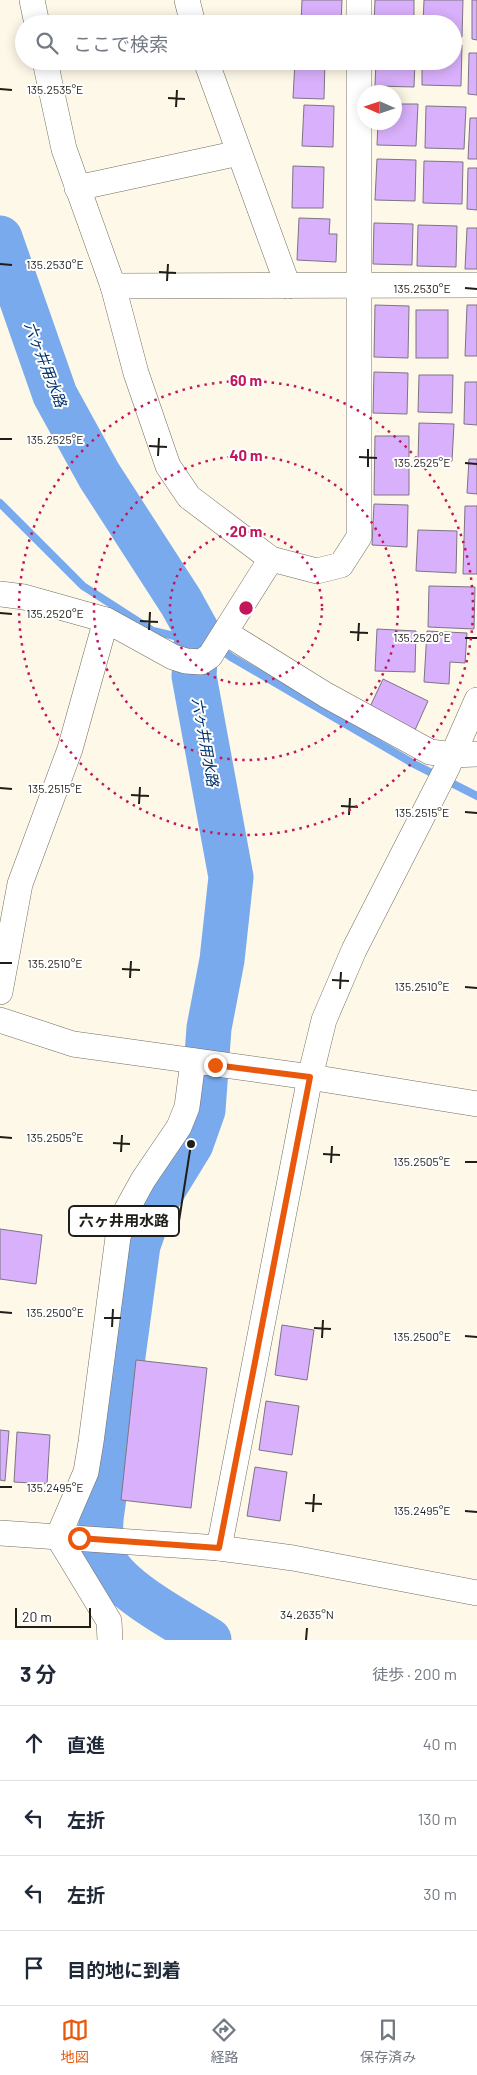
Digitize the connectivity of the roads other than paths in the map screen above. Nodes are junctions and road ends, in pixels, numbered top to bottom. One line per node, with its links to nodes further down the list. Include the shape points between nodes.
1 (32, 0): 4 (street)
2 (187, 0): 5 (street)
3 (359, 0): 6 (street)
4 (35, 15)
5 (191, 15)
6 (359, 15)
7 (47, 70): 11 (street, via 64,149)
8 (209, 70): 10 (street)
9 (359, 70): 15 (street)
10 (239, 153): 11 (street); 14 (street)
11 (77, 188): 13 (street)
12 (477, 285): 15 (street)
13 (113, 286): 14 (street); 16 (street, via 136,373 168,466 189,497)
14 (288, 286): 15 (street)
15 (358, 287): 16 (street, via 359,537 340,565 317,571)
16 (271, 559): 19 (street)
17 (0, 594): 18 (street, via 24,597)
18 (106, 620): 19 (street, via 173,657); 22 (street, via 70,749 20,884)
19 (209, 650): 21 (street, via 326,695 430,752)
20 (477, 700): 21 (street)
21 (459, 759): 25 (street, via 435,791 354,950 324,1020)
22 (0, 992)
23 (0, 1020): 24 (street, via 74,1044)
24 (203, 1063): 25 (street); 28 (street, via 179,1127 130,1203 118,1237 91,1442)
25 (310, 1077): 26 (street); 29 (street)
26 (477, 1104)
27 (0, 1533): 28 (street)
28 (69, 1538): 29 (street); 31 (street, via 109,1621)
29 (219, 1548): 30 (street, via 293,1558)
30 (477, 1593)
31 (110, 1640)

